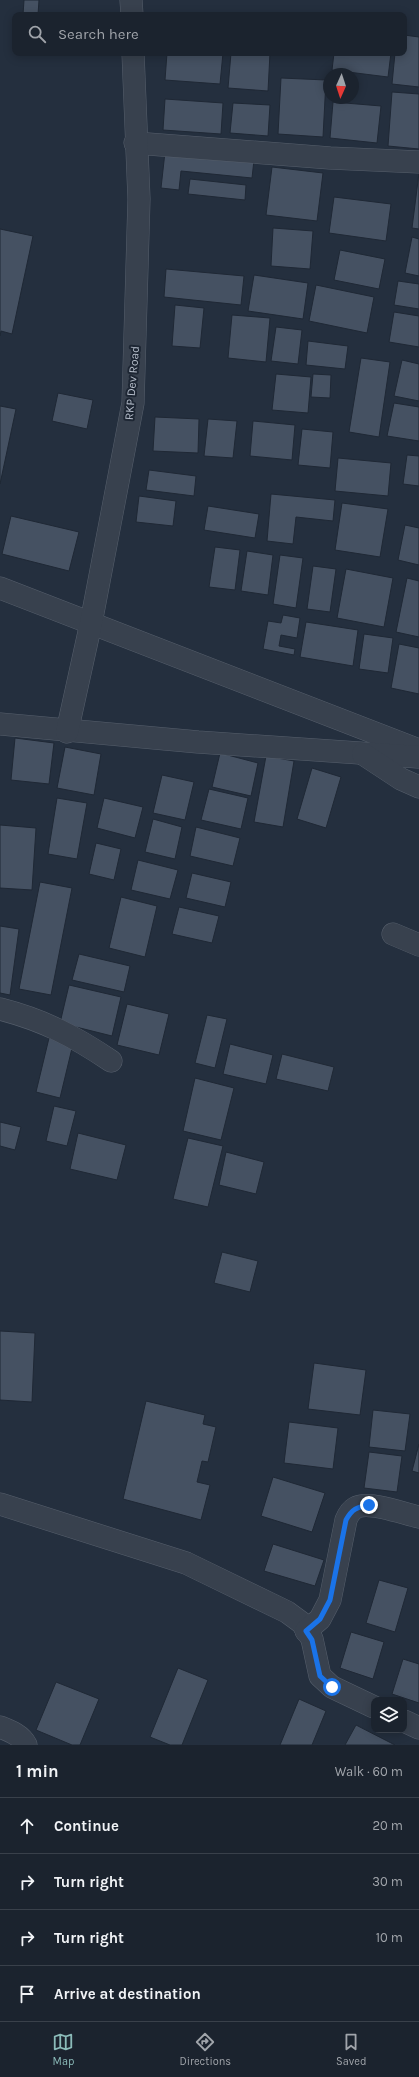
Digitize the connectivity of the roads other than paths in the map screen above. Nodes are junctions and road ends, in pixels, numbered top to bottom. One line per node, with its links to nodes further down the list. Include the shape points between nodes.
1 (131, 0): 2 (street)
2 (132, 12)
3 (133, 56): 4 (street, RKP Dev Road)
4 (135, 143): 5 (street); 7 (street, RKP Dev Road, via 139,199 132,403)
5 (419, 162)
6 (0, 588): 7 (street)
7 (91, 622): 9 (street, RKP Dev Road); 10 (street)
8 (0, 724): 9 (street)
9 (67, 732): 11 (street)
10 (419, 750)
11 (362, 753): 12 (street); 13 (street, via 401,779)
12 (419, 757)
13 (419, 787)
14 (393, 934): 15 (street)
15 (419, 945)
16 (0, 1009): 17 (street, via 51,1025)
17 (111, 1061)
18 (0, 1504): 20 (street, via 186,1563 287,1612 302,1623)
19 (419, 1517): 20 (street, via 369,1505 356,1507 350,1512 346,1520 330,1600 320,1619)
20 (306, 1631): 21 (street, via 312,1640 320,1676 332,1687)
21 (371, 1706)
22 (407, 1722): 24 (street)
23 (0, 1727): 25 (street, via 16,1734)
24 (419, 1728)
25 (26, 1745)

